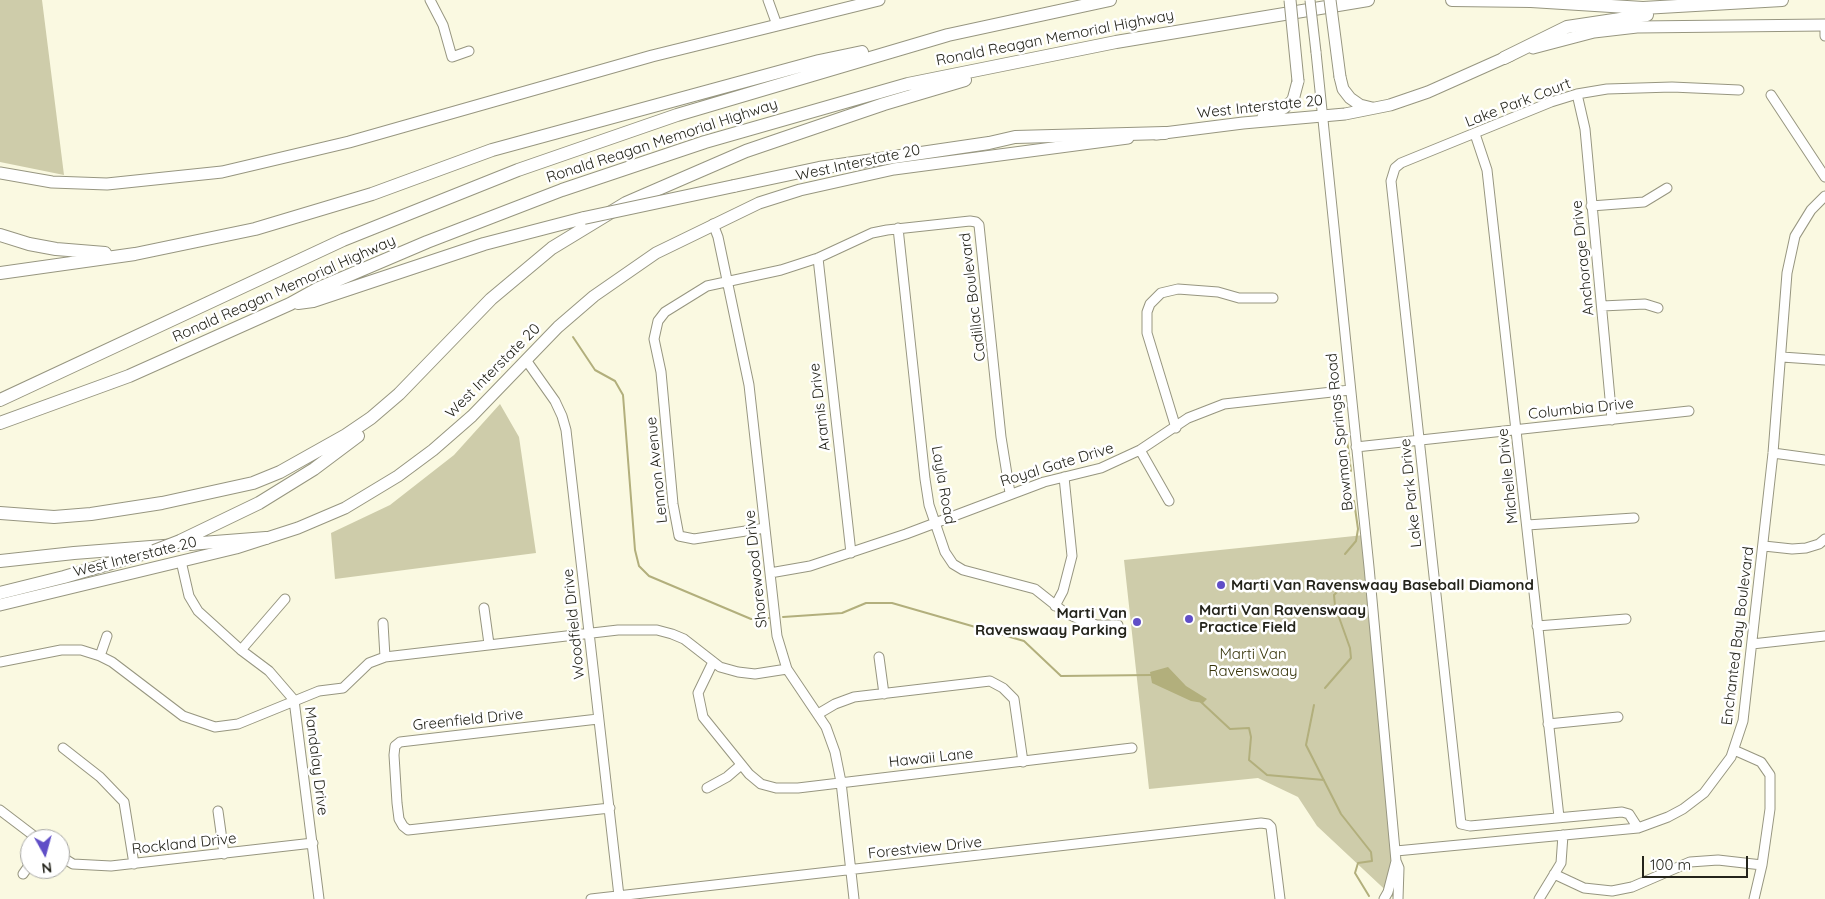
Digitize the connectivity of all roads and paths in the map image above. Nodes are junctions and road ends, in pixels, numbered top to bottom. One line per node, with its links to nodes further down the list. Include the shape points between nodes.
1 (430, 0): 16 (street, via 443,25 452,57)
2 (768, 0): 12 (street)
3 (879, 0): 12 (main road)
4 (1110, 0): 14 (highway, Ronald Reagan Memorial Highway)
5 (1290, 0): 24 (main road, bridge, via 1298,81 1293,100 1284,108)
6 (1310, 0): 23 (street, Bowman Springs Road, bridge)
7 (1330, 0): 22 (main road, bridge, via 1344,89 1360,105)
8 (1368, 0): 17 (highway, Ronald Reagan Memorial Highway, via 1218,23)
9 (1452, 0): 11 (highway, via 1531,1 1618,8)
10 (1782, 0): 11 (highway)
11 (1718, 4): 18 (highway, via 1567,27)
12 (777, 25): 28 (main road, via 652,56 349,142 222,172 107,184 52,182)
13 (1825, 26): 15 (street); 18 (main road, West Interstate 20, via 1637,27 1594,32)
14 (948, 35): 36 (highway, via 819,61 568,128 492,150 302,216); 49 (highway, Ronald Reagan Memorial Highway, via 686,112 518,170 293,263)
15 (1825, 36)
16 (469, 51)
17 (1037, 58): 41 (highway, Ronald Reagan Memorial Highway, via 908,84 705,142 488,218 319,288); 51 (highway, via 884,104 746,151 626,203 552,248 498,292)
18 (1504, 58): 22 (main road, West Interstate 20, via 1428,92)
19 (1739, 90): 20 (street, Lake Park Court, via 1672,86)
20 (1577, 94): 26 (street, Lake Park Court); 32 (street, Anchorage Drive, via 1585,129)
21 (1771, 95): 29 (street)
22 (1372, 108): 23 (main road, West Interstate 20)
23 (1323, 116): 24 (main road, West Interstate 20); 48 (street, Bowman Springs Road)
24 (1242, 123): 25 (main road, West Interstate 20)
25 (1165, 133): 33 (main road, West Interstate 20, via 1026,153 932,162 862,174 759,203); 41 (highway, bridge, via 1015,137 819,168 584,218 474,247 313,301)
26 (1475, 134): 27 (street, Lake Park Court); 55 (street, Michelle Drive, via 1487,170)
27 (1401, 163): 56 (street, Lake Park Drive, via 1394,168 1391,181)
28 (0, 173)
29 (1825, 177)
30 (1667, 188): 32 (street, via 1644,202)
31 (1825, 196): 45 (street, Enchanted Bay Boulevard, via 1795,236 1783,307)
32 (1591, 206): 42 (street, Anchorage Drive)
33 (713, 224): 39 (street, Shorewood Drive); 46 (main road, West Interstate 20, via 656,253 602,290)
34 (898, 228): 37 (street, Cadillac Boulevard, via 872,233); 62 (street, Cadillac Boulevard, via 970,221 979,225); 66 (street, Layla Road, via 925,479)
35 (0, 234): 36 (highway, via 56,249)
36 (135, 254): 38 (highway)
37 (818, 258): 39 (street, Cadillac Boulevard, via 781,270); 72 (street, Aramis Drive)
38 (0, 272)
39 (727, 280): 44 (street, Cadillac Boulevard, via 699,291); 68 (street, Shorewood Drive, via 749,385)
40 (1274, 298): 54 (street, via 1239,298 1218,292 1178,289 1161,293 1150,304 1146,318 1147,333)
41 (290, 304): 53 (highway, Ronald Reagan Memorial Highway, via 129,376)
42 (1602, 306): 43 (street, via 1645,304); 52 (street, Anchorage Drive)
43 (1658, 308)
44 (661, 317): 68 (street, Lennon Avenue, via 654,339 661,372 679,536 694,539)
45 (1782, 357): 47 (street); 59 (street, Enchanted Bay Boulevard)
46 (526, 360): 69 (main road, West Interstate 20, via 459,427 398,476 345,508); 85 (street, Woodfield Drive, via 555,401 566,430)
47 (1825, 360)
48 (1350, 390): 54 (street, Royal Gate Drive, via 1224,404 1188,418); 57 (street, Bowman Springs Road)
49 (0, 400)
50 (1689, 411): 52 (street, Columbia Drive)
51 (371, 418): 64 (highway, via 308,458 253,483 162,503 91,514 54,517); 76 (highway, bridge, via 364,431 302,477 232,518 154,550)
52 (1612, 420): 55 (street, Columbia Drive)
53 (0, 423)
54 (1176, 428): 58 (street, Royal Gate Drive)
55 (1517, 430): 56 (street, Columbia Drive); 67 (street, Michelle Drive)
56 (1420, 441): 57 (street, Columbia Drive); 113 (street, Lake Park Drive, via 1461,824 1470,826)
57 (1356, 447): 118 (street, Bowman Springs Road)
58 (1140, 450): 61 (street, Royal Gate Drive, via 1101,468); 63 (street)
59 (1773, 454): 60 (street); 71 (street, Enchanted Bay Boulevard)
60 (1825, 460)
61 (1064, 477): 62 (street, Royal Gate Drive); 79 (street, via 1072,556)
62 (1010, 493): 66 (street, Royal Gate Drive)
63 (1169, 501)
64 (0, 513)
65 (1634, 518): 67 (street)
66 (934, 522): 72 (street, Royal Gate Drive); 79 (street, Layla Road, via 953,564 966,571 1035,589)
67 (1527, 524): 84 (street, Michelle Drive)
68 (765, 528): 75 (street, Shorewood Drive)
69 (266, 538): 73 (highway); 74 (main road, West Interstate 20)
70 (1825, 539): 71 (street, via 1806,548)
71 (1764, 546): 89 (street, Enchanted Bay Boulevard)
72 (851, 553): 75 (street, Royal Gate Drive, via 810,566)
73 (0, 561)
74 (181, 561): 78 (main road, West Interstate 20); 90 (street, Mandalay Drive, via 189,596 198,611)
75 (770, 573): 96 (street, Shorewood Drive, via 777,636)
76 (0, 593)
77 (285, 599): 90 (street)
78 (0, 605)
79 (1055, 606): 83 (street, Layla Road, via 1083,621)
80 (484, 608): 88 (street)
81 (1626, 619): 84 (street)
82 (383, 623): 92 (street)
83 (1118, 625)
84 (1537, 626): 102 (street, Michelle Drive)
85 (588, 633): 88 (street); 95 (street, via 658,630 684,639); 101 (street, Woodfield Drive)
86 (107, 636): 91 (street)
87 (1825, 636): 89 (street)
88 (489, 644): 92 (street)
89 (1752, 644): 105 (street, Enchanted Bay Boulevard, via 1743,721)
90 (241, 650): 98 (street, Mandalay Drive, via 269,671)
91 (100, 656): 94 (street, via 81,650 61,650); 98 (street, via 183,716 204,725 238,724)
92 (385, 657): 98 (street, via 369,663 343,688 319,691)
93 (879, 657): 97 (street)
94 (0, 662)
95 (713, 662): 96 (street, via 720,667 755,674); 107 (street, Hawaii Lane, via 700,688 698,702 710,729)
96 (787, 669): 99 (street, Shorewood Drive)
97 (884, 694): 99 (street, via 854,697); 106 (street, via 990,681 1014,699)
98 (294, 700): 117 (street, Mandalay Drive)
99 (818, 714): 108 (street, Shorewood Drive, via 835,752)
100 (1618, 717): 102 (street)
101 (598, 719): 110 (street, Woodfield Drive); 110 (street, Greenfield Drive, via 396,744 397,803 403,826 408,830)
102 (1548, 724): 113 (street, Michelle Drive)
103 (63, 748): 122 (street, via 100,777 124,802)
104 (1132, 748): 106 (street, Hawaii Lane)
105 (1734, 750): 114 (street, Enchanted Bay Boulevard, via 1704,792 1668,817); 123 (street, via 1761,762 1770,775 1770,809)
106 (1023, 762): 108 (street, Hawaii Lane)
107 (741, 765): 108 (street, Hawaii Lane, via 762,784 776,788); 109 (street)
108 (841, 782): 124 (street, Shorewood Drive)
109 (707, 788)
110 (610, 808): 126 (street, Woodfield Drive)
111 (0, 810): 115 (street)
112 (218, 812): 119 (street)
113 (1559, 817): 114 (street, via 1622,812 1629,814)
114 (1638, 828): 116 (street, Enchanted Bay Boulevard)
115 (25, 829)
116 (1564, 835): 118 (street, Enchanted Bay Boulevard); 125 (street, via 1561,863)
117 (313, 843): 119 (street, Rockland Drive); 127 (street, Mandalay Drive)
118 (1396, 851): 121 (street, Bowman Springs Road)
119 (224, 854): 122 (street, Rockland Drive)
120 (70, 860): 122 (street, Rockland Drive, via 80,865)
121 (1396, 861): 131 (street, Bowman Springs Road); 132 (street, Bowman Springs Road, via 1400,868)
122 (134, 864)
123 (1762, 865): 125 (street, via 1718,860 1690,862 1612,891 1584,888); 134 (street)
124 (851, 870): 126 (street, Forestview Drive); 129 (street, Shorewood Drive); 130 (street, Forestview Drive, via 1268,824)
125 (1554, 874): 133 (street)
126 (619, 896): 128 (street, Forestview Drive)
127 (319, 899)
128 (591, 899)
129 (854, 899)
130 (1280, 899)
131 (1384, 899)
132 (1398, 899)
133 (1539, 899)
134 (1754, 899)

